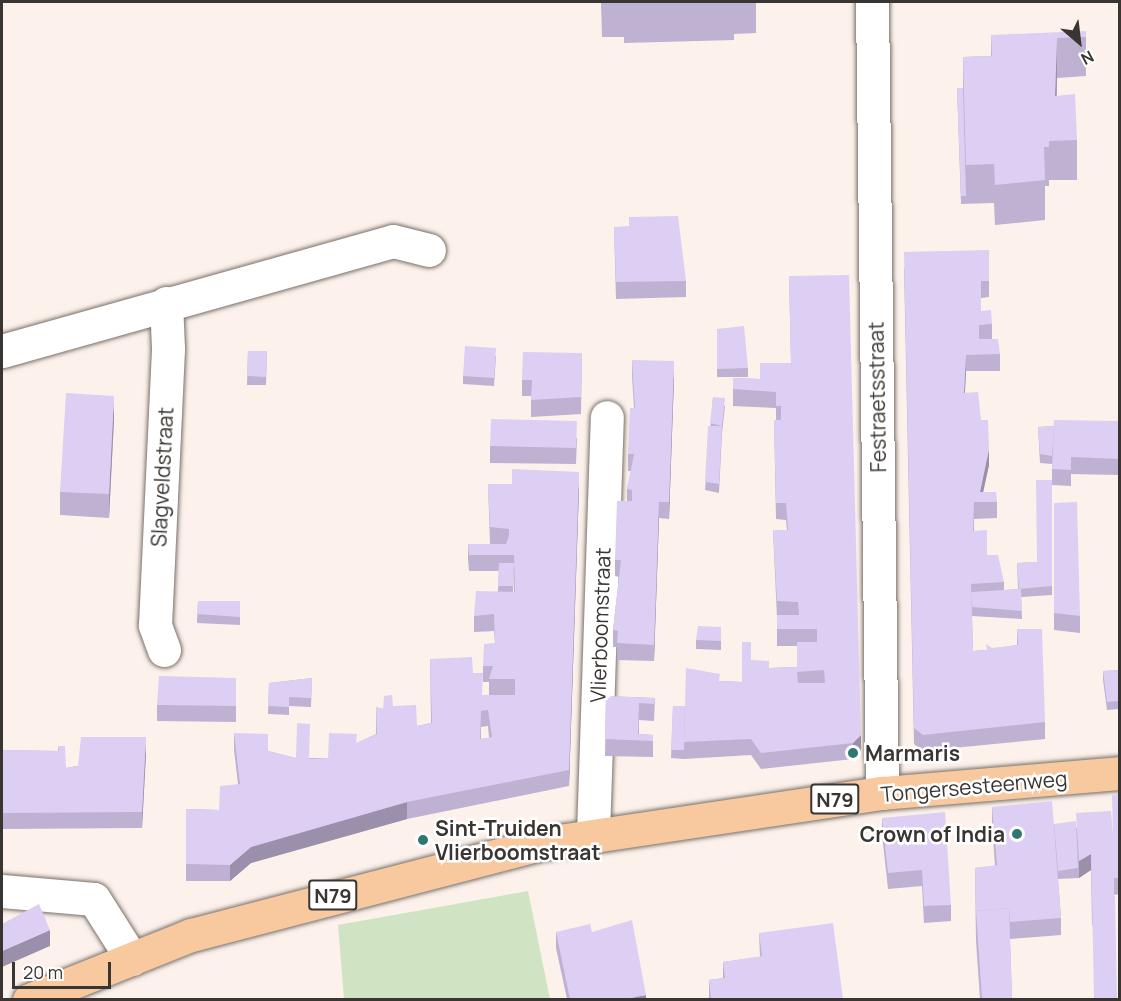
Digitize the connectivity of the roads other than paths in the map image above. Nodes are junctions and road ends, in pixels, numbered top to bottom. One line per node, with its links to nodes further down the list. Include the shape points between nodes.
1 (872, 2): 8 (street, Festraetsstraat)
2 (429, 250): 3 (street, via 393,241)
3 (166, 303): 4 (street); 6 (street, Slagveldstraat, via 168,348 155,625)
4 (2, 351)
5 (607, 417): 9 (street, Vlierboomstraat)
6 (164, 650)
7 (1119, 773): 8 (main road, Tongersesteenweg / N79)
8 (882, 794): 9 (main road, Tongersesteenweg / N79)
9 (593, 834): 11 (main road, Tongersesteenweg / N79, via 290,907)
10 (2, 891): 11 (street, via 94,899)
11 (132, 959): 12 (main road, Tongersesteenweg / N79)
12 (28, 999)

